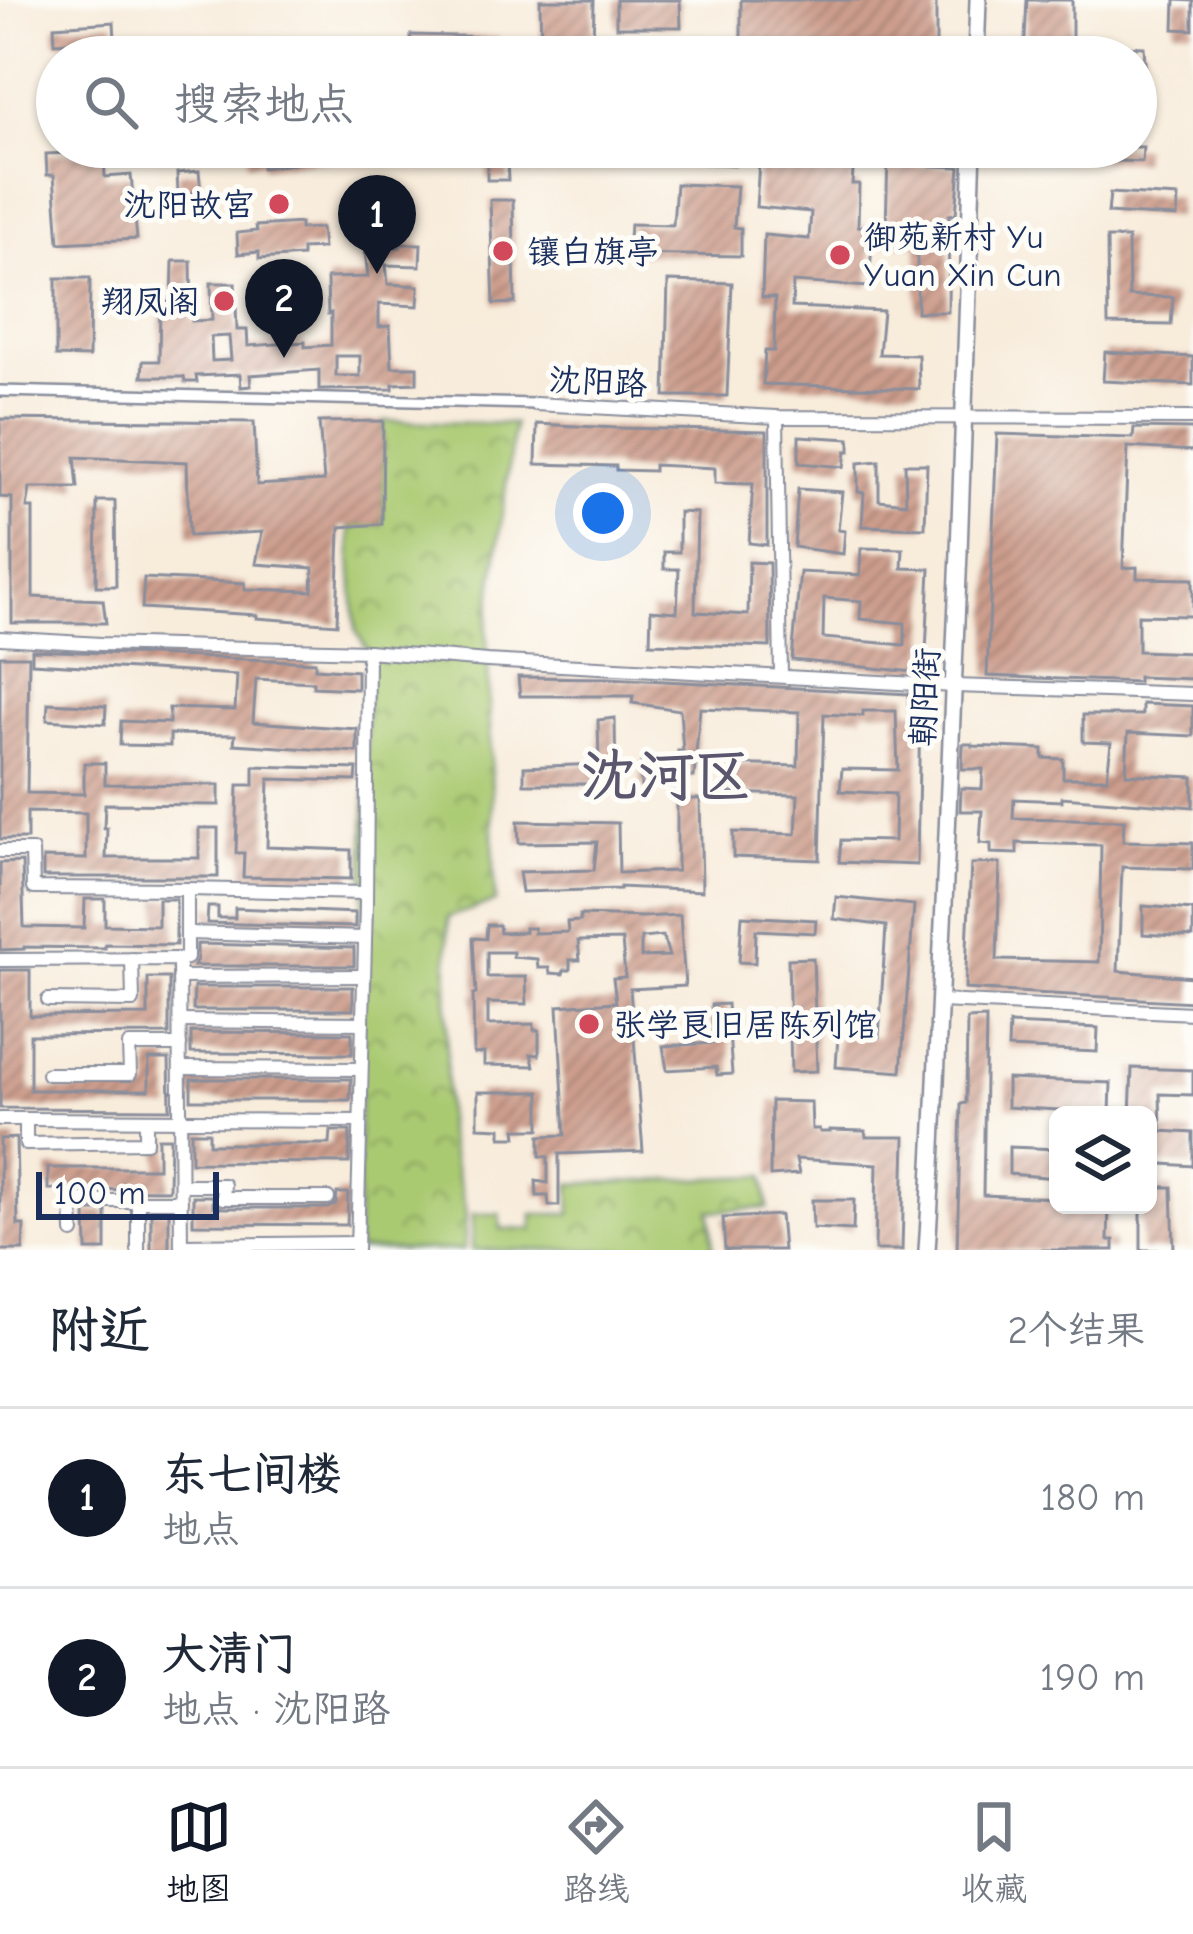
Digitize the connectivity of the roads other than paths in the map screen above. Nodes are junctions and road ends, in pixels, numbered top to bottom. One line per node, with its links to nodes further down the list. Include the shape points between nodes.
1 (978, 0): 2 (street)
2 (977, 36)
3 (972, 168): 8 (street, 朝阳街)
4 (0, 391): 5 (street, 沈阳路)
5 (535, 404): 6 (street, 沈阳路)
6 (777, 417): 8 (street, 沈阳路); 11 (street)
7 (1193, 418): 8 (street, 沈阳路)
8 (964, 419): 12 (street, 朝阳街)
9 (0, 638): 10 (street)
10 (368, 651): 11 (street); 16 (street)
11 (781, 676): 12 (street)
12 (955, 686): 13 (street); 25 (street, 朝阳街)
13 (1193, 694)
14 (0, 851): 15 (street, via 32,851 33,888)
15 (187, 889): 16 (street); 17 (street)
16 (365, 892): 18 (street)
17 (187, 933): 18 (street); 19 (street, via 187,958)
18 (365, 938): 22 (street)
19 (179, 958): 20 (street); 23 (street)
20 (132, 959): 21 (street); 24 (street, via 133,1001)
21 (0, 960)
22 (364, 976): 23 (street); 28 (street)
23 (179, 977): 27 (street)
24 (48, 1000)
25 (940, 1001): 26 (street); 46 (street, 朝阳街)
26 (1193, 1013)
27 (180, 1021): 28 (street); 29 (street)
28 (363, 1023): 31 (street)
29 (180, 1045): 30 (street); 32 (street, via 129,1045 130,1074)
30 (180, 1068): 31 (street); 36 (street)
31 (362, 1069): 37 (street)
32 (47, 1075)
33 (0, 1119): 34 (street)
34 (26, 1119): 35 (street); 35 (street, via 26,1144 146,1142)
35 (146, 1120): 36 (street)
36 (180, 1120): 37 (street); 38 (street)
37 (360, 1121): 44 (street)
38 (181, 1185): 39 (street, via 224,1185 224,1198); 41 (street)
39 (328, 1198)
40 (138, 1201): 41 (street); 42 (street, via 72,1201); 45 (street)
41 (181, 1201): 43 (street)
42 (73, 1232)
43 (181, 1247): 44 (street)
44 (357, 1247)
45 (138, 1250)
46 (927, 1250)

